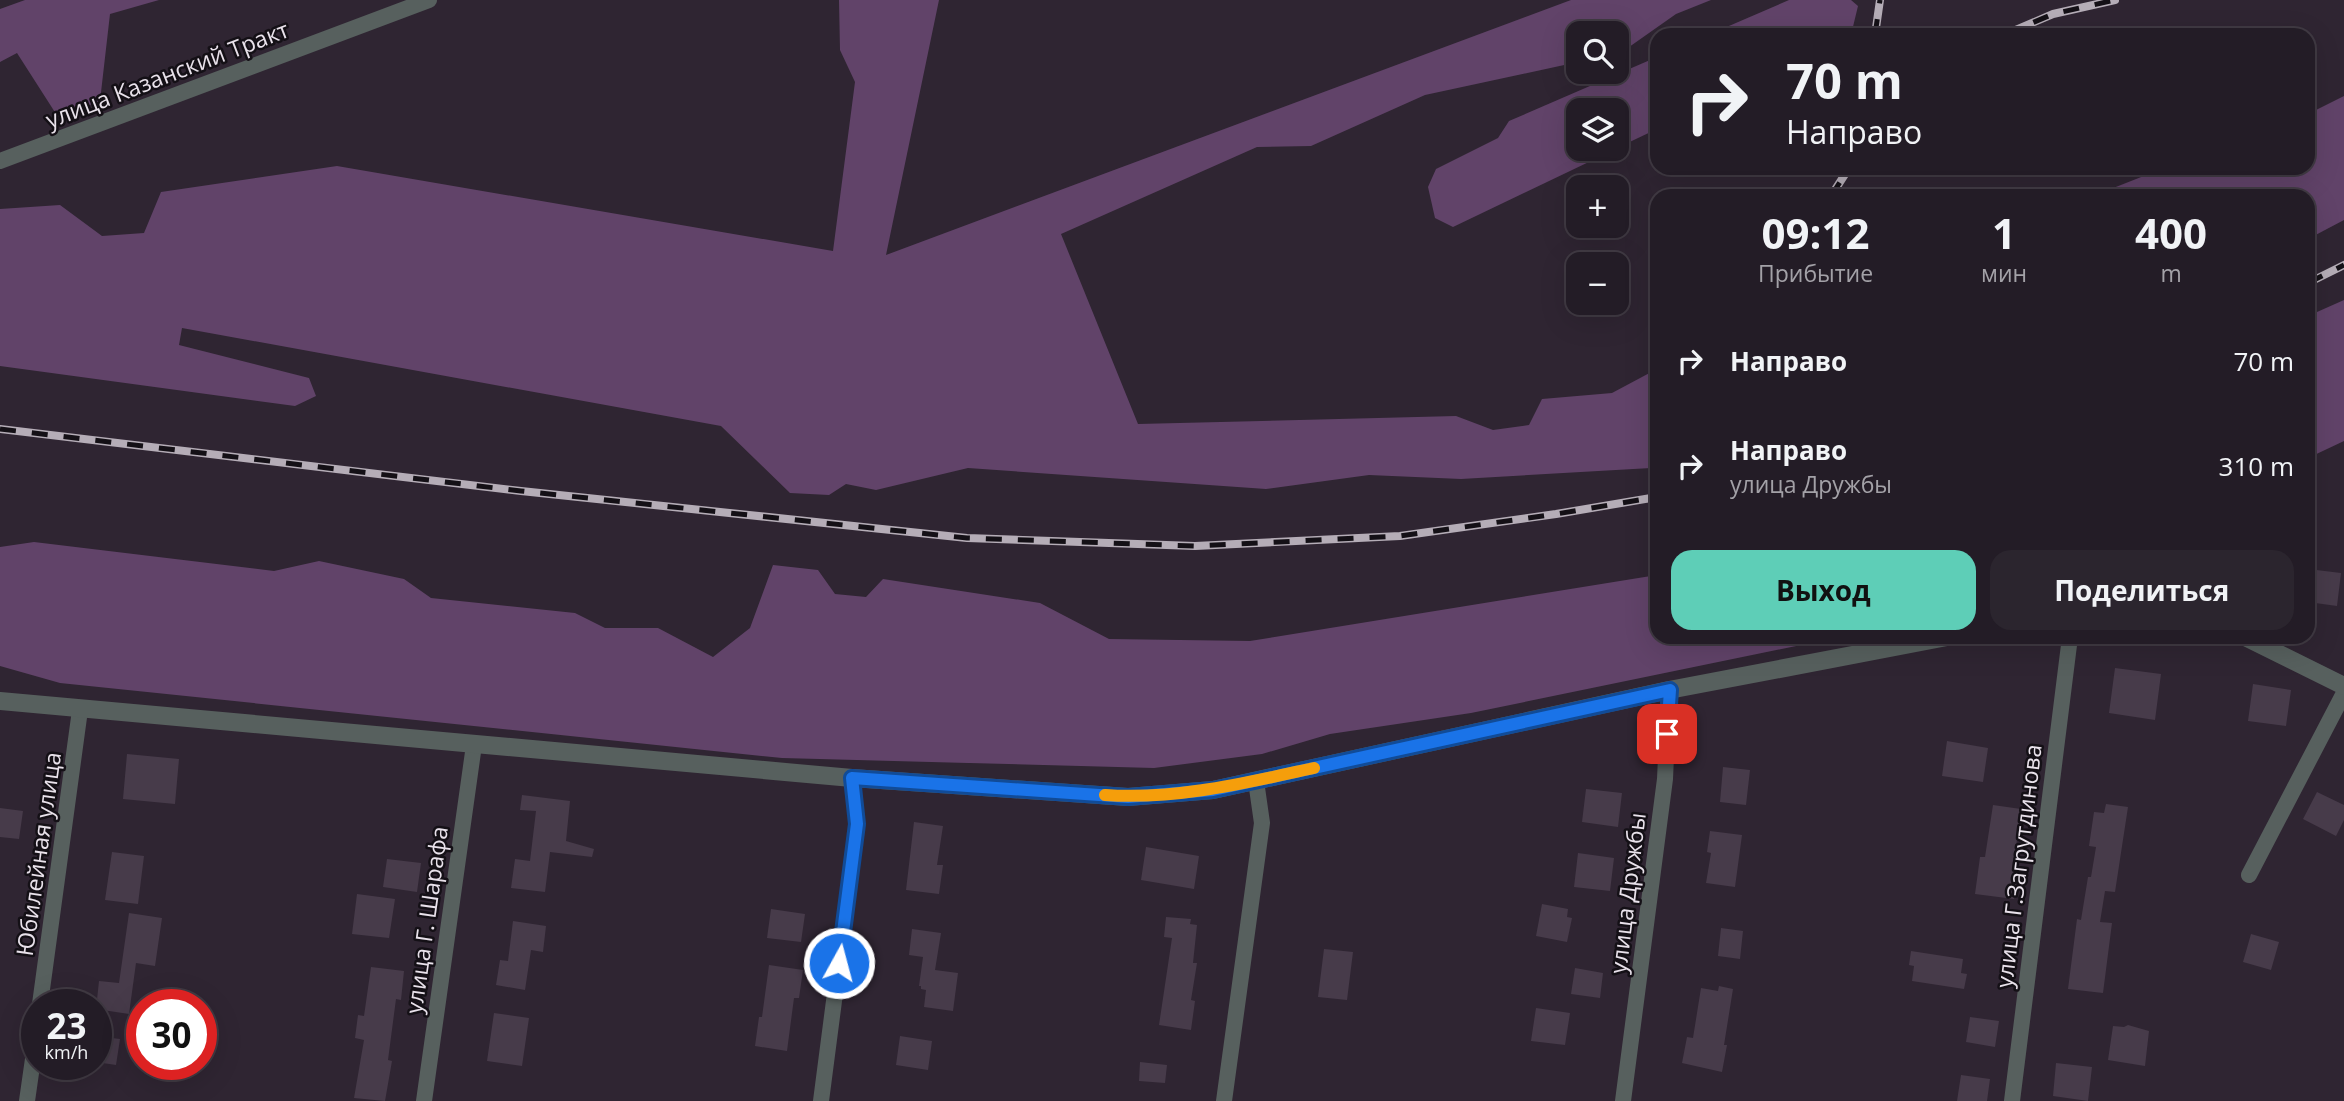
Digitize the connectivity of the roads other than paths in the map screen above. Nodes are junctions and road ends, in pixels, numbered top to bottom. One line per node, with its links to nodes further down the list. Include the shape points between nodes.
1 (429, 0): 2 (street, улица Казанский Тракт)
2 (0, 161)
3 (1910, 644): 7 (street)
4 (2069, 644): 22 (street, улица Г.Загрутдинова)
5 (2259, 644): 6 (street)
6 (2344, 686)
7 (1670, 690): 13 (street); 21 (street, улица Дружбы, via 1665,779)
8 (2344, 693): 14 (street)
9 (0, 701): 10 (street)
10 (80, 710): 11 (street); 15 (street, Юбилейная улица)
11 (474, 745): 12 (street); 18 (street, улица Г. Шарафа)
12 (852, 778): 13 (street, via 1128,797 1213,790); 19 (street, via 857,824)
13 (1256, 781): 20 (street, via 1262,823)
14 (2249, 875)
15 (42, 989)
16 (30, 1080): 17 (street)
17 (27, 1101)
18 (424, 1101)
19 (821, 1101)
20 (1224, 1101)
21 (1623, 1101)
22 (2012, 1101)

